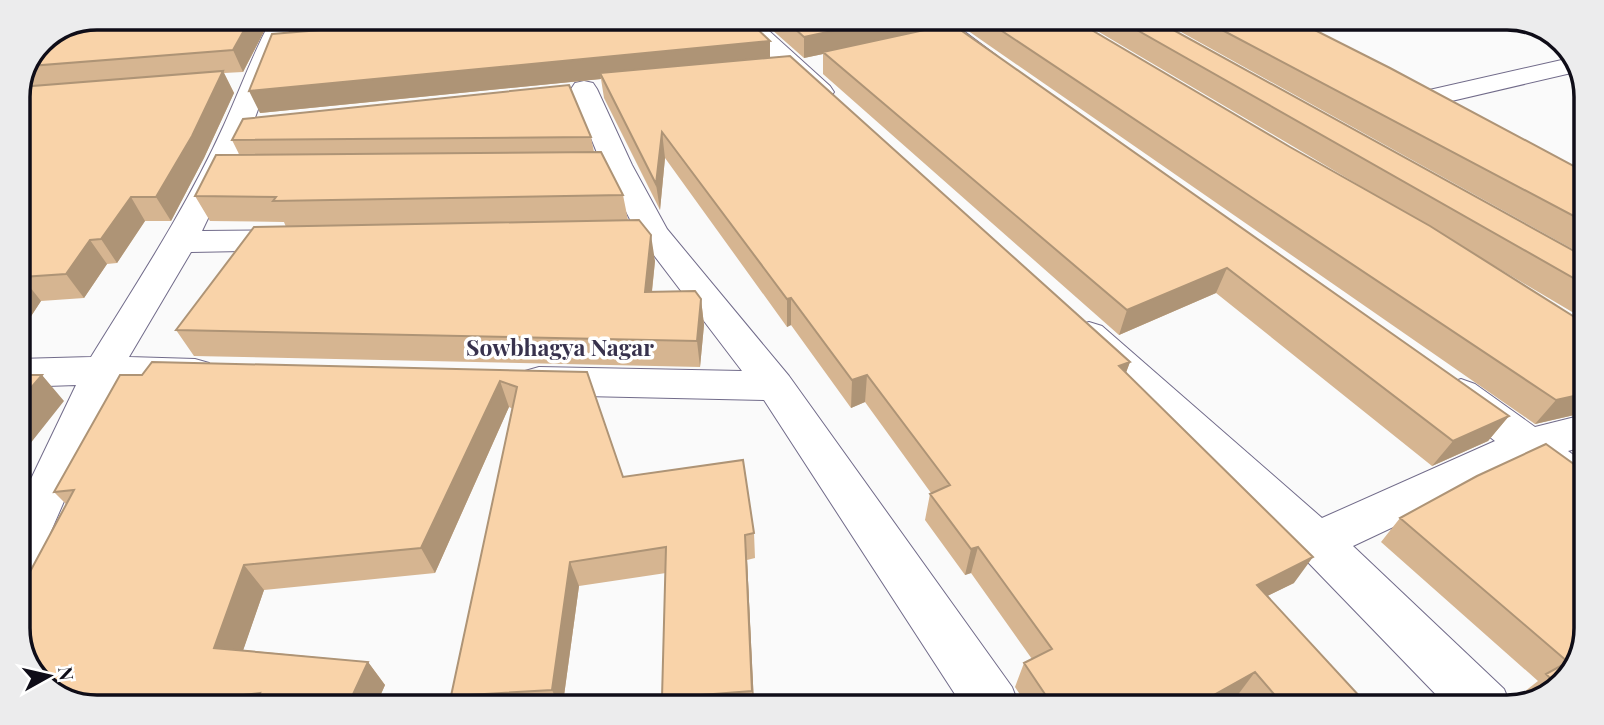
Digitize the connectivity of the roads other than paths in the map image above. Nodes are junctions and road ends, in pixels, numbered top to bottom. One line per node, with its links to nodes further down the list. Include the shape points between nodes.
1 (757, 30): 5 (street)
2 (938, 32): 7 (street)
3 (283, 36): 14 (street, via 243,82 251,125 230,168)
4 (1567, 66): 10 (street)
5 (809, 67): 6 (street); 11 (street)
6 (757, 73)
7 (1013, 75)
8 (1401, 87): 10 (street)
9 (584, 89): 21 (street, via 603,165 639,233)
10 (1426, 99): 12 (street)
11 (847, 116)
12 (1462, 118)
13 (319, 239): 14 (street)
14 (180, 242): 16 (street)
15 (1062, 310): 26 (street)
16 (103, 370): 17 (street); 18 (street); 25 (street)
17 (30, 373)
18 (226, 373)
19 (500, 380): 21 (street)
20 (1440, 380): 23 (street)
21 (775, 386): 27 (street)
22 (1574, 433): 23 (street)
23 (1530, 444): 24 (street); 26 (street)
24 (1574, 478)
25 (30, 528)
26 (1317, 541): 28 (street)
27 (986, 695)
28 (1473, 695)

